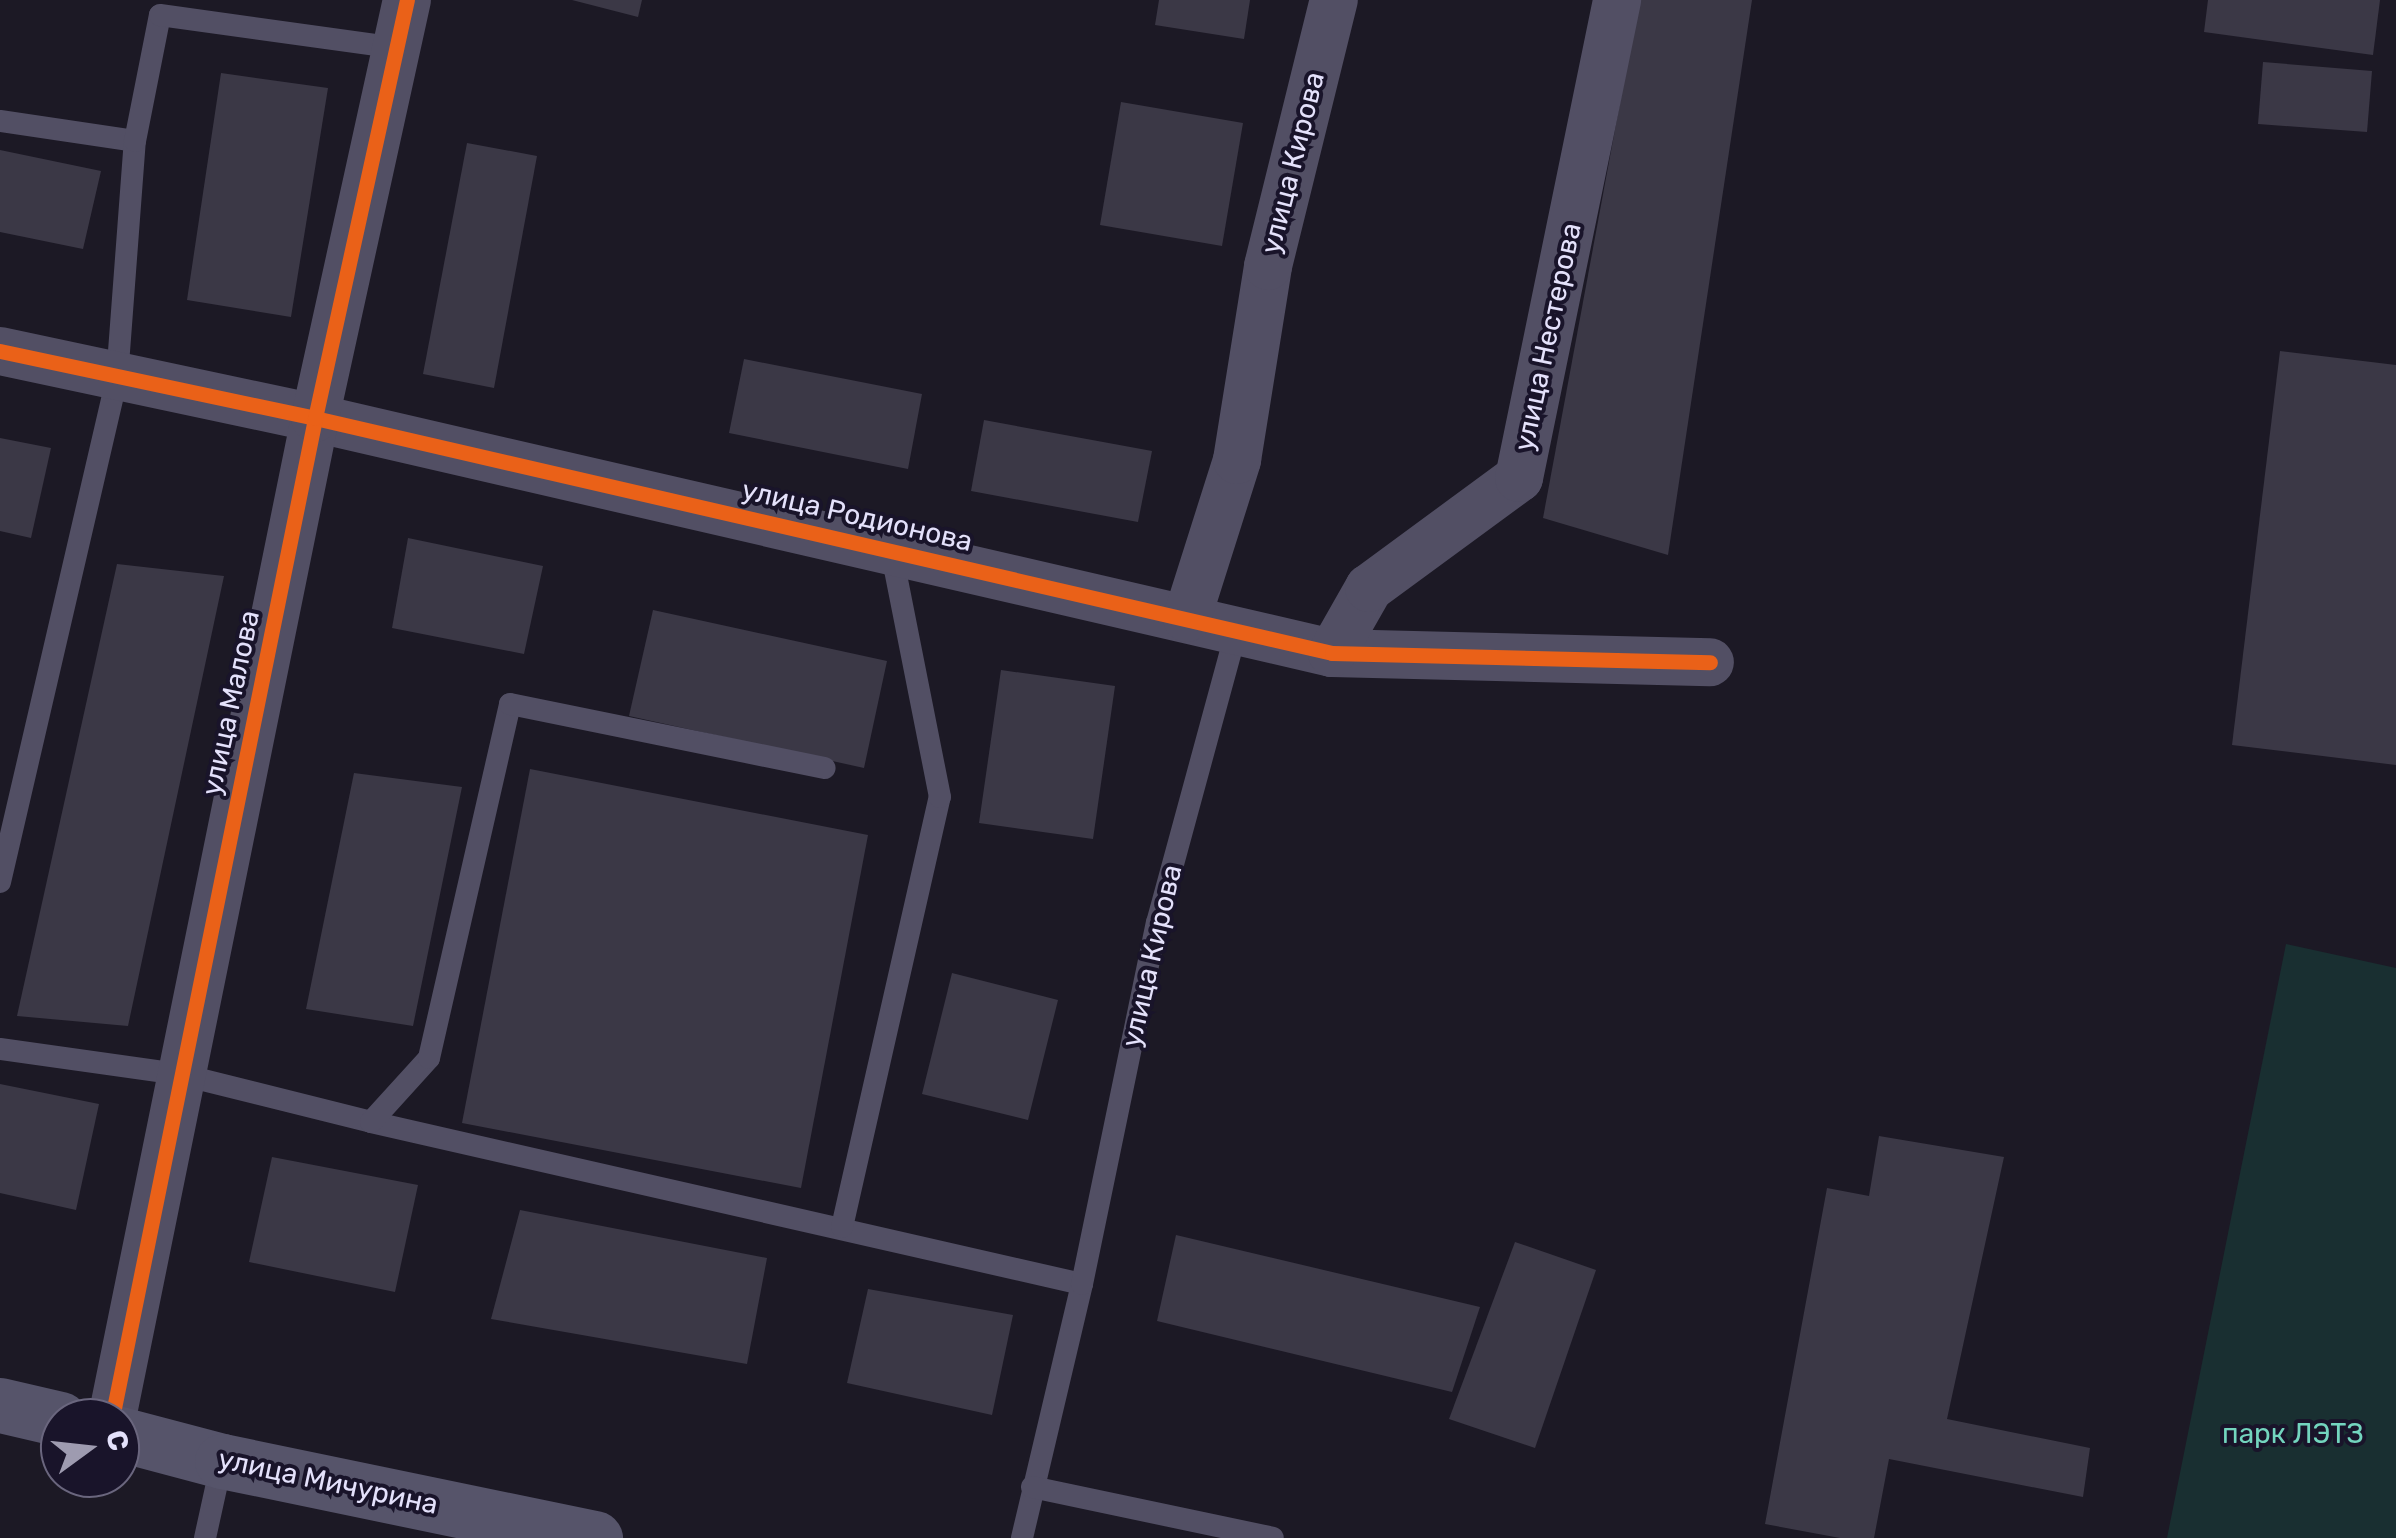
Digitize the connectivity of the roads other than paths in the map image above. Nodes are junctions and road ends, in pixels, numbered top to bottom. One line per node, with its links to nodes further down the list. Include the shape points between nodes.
1 (408, 0): 4 (street, улица Малова)
2 (1334, 0): 11 (street, улица Кирова, via 1268,266 1237,460)
3 (1617, 0): 13 (street, улица Нестерова, via 1519,478 1369,588)
4 (396, 48): 6 (lane, via 160,15); 9 (street, улица Малова)
5 (0, 121): 6 (lane)
6 (135, 140): 8 (lane)
7 (0, 351): 8 (street, улица Родионова)
8 (117, 378): 9 (street, улица Родионова); 16 (lane)
9 (315, 418): 10 (street, улица Родионова); 18 (street, улица Малова)
10 (891, 548): 11 (street, улица Родионова); 20 (lane, via 940,797)
11 (1187, 618): 12 (street, улица Родионова)
12 (1236, 632): 13 (street, улица Родионова); 21 (lane, улица Кирова, via 1157,923)
13 (1332, 653): 14 (street, улица Родионова)
14 (1710, 662)
15 (825, 768): 19 (lane, via 510,704 429,1058)
16 (0, 882)
17 (0, 1049): 18 (lane)
18 (179, 1074): 19 (lane); 22 (street, улица Малова)
19 (371, 1122): 20 (lane)
20 (842, 1227): 21 (lane)
21 (1082, 1284): 27 (lane, улица Кирова)
22 (116, 1398)
23 (0, 1405): 24 (main road)
24 (40, 1415)
25 (140, 1439): 26 (main road, улица Мичурина)
26 (222, 1461): 28 (lane); 29 (main road, улица Мичурина)
27 (1032, 1486): 30 (lane, улица Кирова); 31 (lane)
28 (205, 1538)
29 (595, 1538)
30 (1022, 1538)
31 (1273, 1538)

